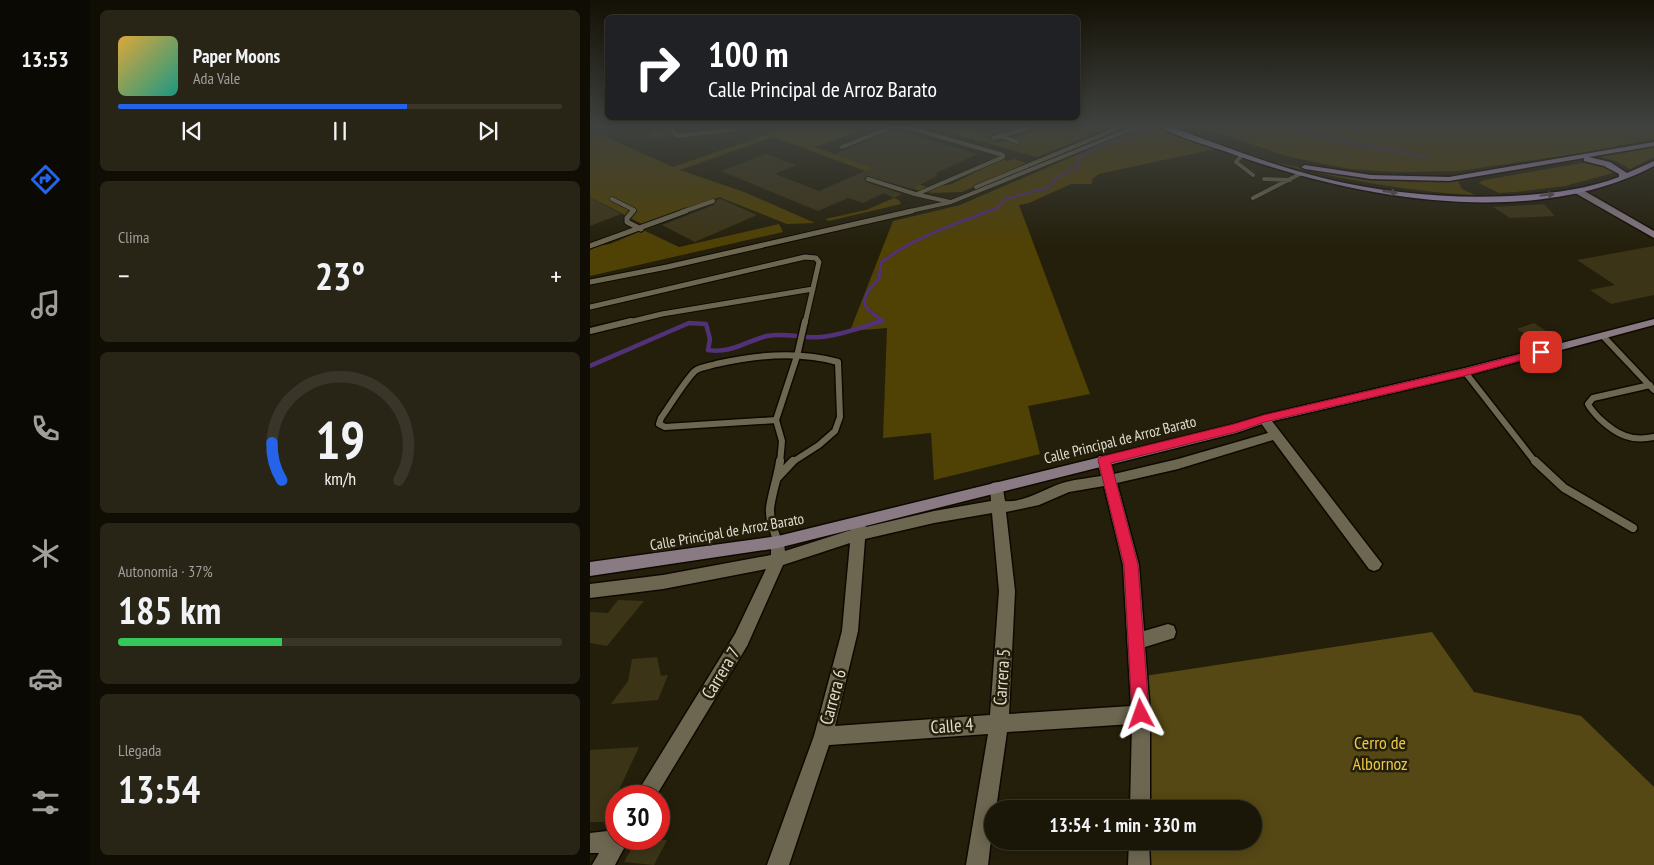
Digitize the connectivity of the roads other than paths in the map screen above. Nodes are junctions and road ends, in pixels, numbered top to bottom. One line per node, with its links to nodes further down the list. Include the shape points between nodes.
1 (981, 165): 18 (lane)
2 (1026, 165): 22 (lane)
3 (1043, 165): 24 (lane)
4 (1241, 165): 10 (lane)
5 (1274, 165): 11 (main road)
6 (1300, 165): 12 (main road, via 1387,178)
7 (1538, 165): 12 (main road)
8 (1612, 165): 13 (main road, via 1623,173)
9 (1649, 165): 13 (main road)
10 (1253, 174)
11 (1300, 174): 16 (lane); 20 (main road, one-way to 20, via 1393,193)
12 (1475, 176): 20 (main road, via 1466,180 1470,189)
13 (1623, 178): 17 (main road)
14 (868, 179): 18 (lane)
15 (1264, 179): 16 (lane)
16 (1290, 180): 19 (lane)
17 (1578, 191): 20 (main road, one-way to 17); 27 (street)
18 (917, 194): 22 (lane)
19 (1253, 198)
20 (1498, 198)
21 (612, 199): 26 (lane, via 634,210 627,222)
22 (944, 199): 24 (lane); 25 (lane)
23 (712, 201): 26 (lane)
24 (951, 202): 25 (lane)
25 (849, 223): 29 (lane)
26 (641, 229): 28 (lane)
27 (1654, 235)
28 (590, 246)
29 (590, 282)
30 (813, 289): 31 (lane, via 819,262 816,258 805,257); 33 (lane, via 662,314); 35 (lane)
31 (590, 307)
32 (1654, 322): 34 (street, Calle Principal de Arroz Barato)
33 (590, 331)
34 (1603, 336): 36 (street, Calle Principal de Arroz Barato); 37 (lane)
35 (797, 356): 39 (lane); 39 (lane, via 726,362 702,368 695,372 660,418 659,424 665,427); 43 (lane, via 838,362 840,418 835,431 794,460)
36 (1464, 372): 38 (street, Calle Principal de Arroz Barato); 48 (lane, via 1540,468 1564,488)
37 (1652, 387): 41 (lane, via 1593,398 1588,404 1621,435 1643,440)
38 (1264, 419): 40 (street); 42 (street, Calle Principal de Arroz Barato)
39 (776, 420): 43 (lane, via 782,441)
40 (1276, 435): 44 (street, via 1178,464); 51 (street)
41 (1654, 437)
42 (1104, 460): 44 (street); 45 (street, Calle Principal de Arroz Barato)
43 (778, 478): 49 (lane, via 770,509)
44 (1109, 480): 46 (street, via 1067,487 1010,507); 55 (street, via 1131,565)
45 (996, 487): 46 (street, Carrera 5); 47 (street, Calle Principal de Arroz Barato)
46 (998, 506): 47 (street); 57 (street, Carrera 5, via 1007,591)
47 (859, 528): 49 (street, Calle Principal de Arroz Barato); 50 (street); 58 (street, Carrera 6, via 850,631)
48 (1633, 528)
49 (778, 542): 50 (street, Carrera 7); 52 (street, Calle Principal de Arroz Barato)
50 (778, 560): 53 (street, via 664,582); 59 (street, Carrera 7, via 741,640)
51 (1374, 564)
52 (590, 569)
53 (590, 591)
54 (1168, 632): 55 (street)
55 (1136, 641): 56 (street)
56 (1141, 714): 57 (street, Calle 4); 60 (street)
57 (999, 723): 58 (street, Calle 4); 67 (street, Carrera 5)
58 (823, 736): 66 (street, Carrera 6)
59 (652, 785)
60 (1140, 800)
61 (605, 841): 62 (street)
62 (590, 843)
63 (613, 850): 65 (street)
64 (1139, 850): 68 (street)
65 (604, 865)
66 (778, 865)
67 (976, 865)
68 (1139, 865)

